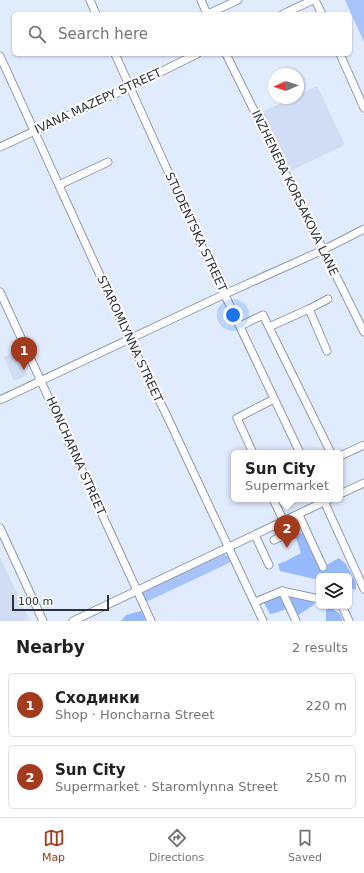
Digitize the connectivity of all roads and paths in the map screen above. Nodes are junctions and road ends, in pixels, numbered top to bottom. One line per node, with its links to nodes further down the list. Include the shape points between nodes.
1 (90, 0): 5 (street)
2 (201, 0): 6 (street)
3 (238, 0): 7 (street)
4 (314, 0): 8 (street); 9 (street)
5 (95, 12)
6 (207, 12)
7 (212, 12)
8 (287, 12)
9 (321, 12)
10 (0, 56): 17 (street, STAROMLYNNA STREET)
11 (116, 56): 15 (street, STUDENTSKA STREET)
12 (193, 56): 15 (street, IVANA MAZEPY STREET)
13 (227, 56): 22 (street, INZHENERA KORSAKOVA LANE)
14 (341, 56): 16 (street)
15 (130, 87): 17 (street, IVANA MAZEPY STREET); 24 (street, STUDENTSKA STREET)
16 (364, 108)
17 (35, 131): 18 (street, IVANA MAZEPY STREET); 20 (street, STAROMLYNNA STREET)
18 (0, 147)
19 (108, 162): 20 (street)
20 (59, 185): 30 (street, STAROMLYNNA STREET)
21 (364, 229): 22 (street)
22 (323, 250): 24 (street); 29 (street, INZHENERA KORSAKOVA LANE)
23 (0, 292): 32 (street, HONCHARNA STREET)
24 (225, 294): 27 (street, STUDENTSKA STREET); 30 (street)
25 (328, 299): 26 (street)
26 (309, 309): 28 (street); 31 (street)
27 (240, 326): 28 (street, via 263,315); 34 (street, STUDENTSKA STREET)
28 (269, 327): 38 (street)
29 (364, 332)
30 (129, 339): 32 (street); 50 (street, STAROMLYNNA STREET)
31 (327, 351)
32 (42, 381): 33 (street); 55 (street, HONCHARNA STREET)
33 (0, 400)
34 (274, 400): 36 (street, via 237,418); 37 (street, STUDENTSKA STREET)
35 (364, 445): 39 (street)
36 (252, 450)
37 (299, 450)
38 (330, 450)
39 (343, 455)
40 (364, 483): 41 (street)
41 (343, 493)
42 (274, 502): 46 (street)
43 (322, 502): 45 (street)
44 (327, 502): 53 (street)
45 (299, 514): 46 (street); 49 (street, via 294,531); 52 (street)
46 (284, 522): 48 (street)
47 (0, 528): 59 (street)
48 (256, 535): 50 (street); 51 (street)
49 (274, 540)
50 (228, 548): 55 (street); 57 (street, STAROMLYNNA STREET)
51 (269, 565)
52 (323, 567)
53 (364, 587)
54 (282, 590): 56 (street); 57 (street); 63 (street)
55 (137, 591): 60 (street); 61 (street, HONCHARNA STREET)
56 (316, 598)
57 (255, 602): 62 (street, STAROMLYNNA STREET)
58 (343, 609): 64 (street)
59 (43, 621)
60 (73, 621)
61 (151, 621)
62 (263, 621)
63 (296, 621)
64 (349, 621)

